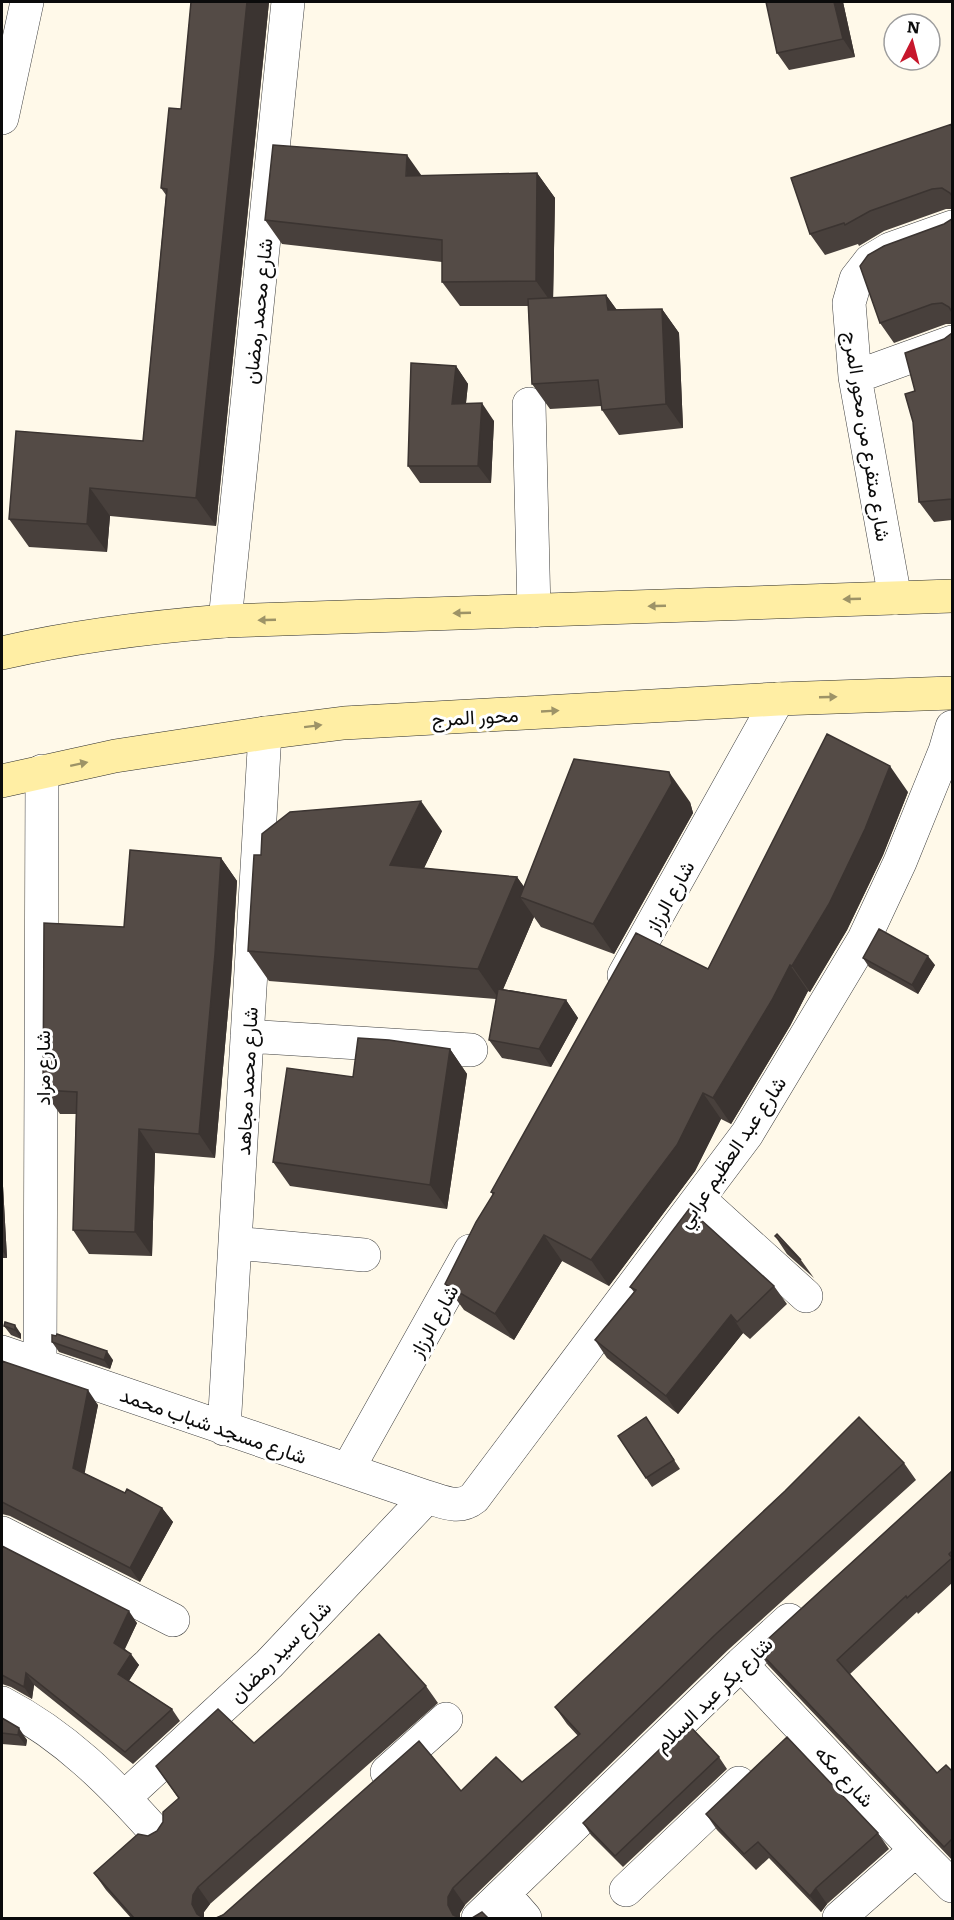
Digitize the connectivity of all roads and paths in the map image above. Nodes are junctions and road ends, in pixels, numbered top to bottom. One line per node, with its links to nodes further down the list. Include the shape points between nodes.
1 (27, 2): 3 (street)
2 (288, 2): 11 (street, شارع محمد رمضان)
3 (2, 118)
4 (952, 227): 6 (street, شارع متفرع من محور المرج, via 890,249 870,261 856,279 849,303)
5 (952, 342): 6 (street)
6 (855, 377): 9 (street, شارع متفرع من محور المرج)
7 (528, 404): 10 (street)
8 (952, 596): 9 (main road)
9 (895, 598): 10 (main road, one-way to 10)
10 (534, 610): 11 (main road, one-way to 11)
11 (225, 621): 12 (main road, via 93,635)
12 (2, 653)
13 (952, 693): 14 (main road, محور المرج, one-way to 13)
14 (778, 699): 16 (main road, محور المرج, one-way to 14, via 367,721); 19 (street, شارع الرزاز)
15 (952, 727): 22 (street, شارع عبد العظيم عرابي, via 900,862 864,939 747,1134)
16 (265, 733): 17 (main road, محور المرج, one-way to 16); 20 (street, شارع محمد مجاهد)
17 (42, 771): 18 (main road, محور المرج); 28 (street, شارع مراد)
18 (2, 781)
19 (610, 1001)
20 (247, 1036): 21 (street); 24 (street, شارع محمد مجاهد)
21 (471, 1050)
22 (699, 1199): 26 (street); 31 (street, شارع عبد العظيم عرابي, via 474,1498 460,1505)
23 (482, 1230): 30 (street, شارع الرزاز)
24 (235, 1243): 25 (street); 29 (street, شارع محمد مجاهد)
25 (364, 1256)
26 (806, 1296)
27 (2, 1352): 28 (street, شارع مسجد شباب محمد)
28 (39, 1364): 29 (street, شارع مسجد شباب محمد)
29 (224, 1429): 30 (street, شارع مسجد شباب محمد)
30 (348, 1469): 31 (street, شارع مسجد شباب محمد)
31 (427, 1497): 40 (street, شارع سيد رمضان, via 269,1664)
32 (2, 1533): 34 (street)
33 (811, 1600): 35 (street, شارع بكر عبد السلام)
34 (172, 1620)
35 (741, 1664): 38 (street, شارع مكه); 45 (street, شارع بكر عبد السلام)
36 (2, 1702): 40 (street, via 72,1748)
37 (446, 1719): 39 (street)
38 (782, 1742): 42 (street, شارع مكه); 44 (street)
39 (365, 1791)
40 (125, 1797): 41 (street)
41 (157, 1834)
42 (916, 1850): 43 (street, شارع مكه); 48 (street)
43 (952, 1886)
44 (626, 1890)
45 (504, 1894): 46 (street, شارع بكر عبد السلام); 47 (street)
46 (478, 1918)
47 (525, 1918)
48 (839, 1918)

